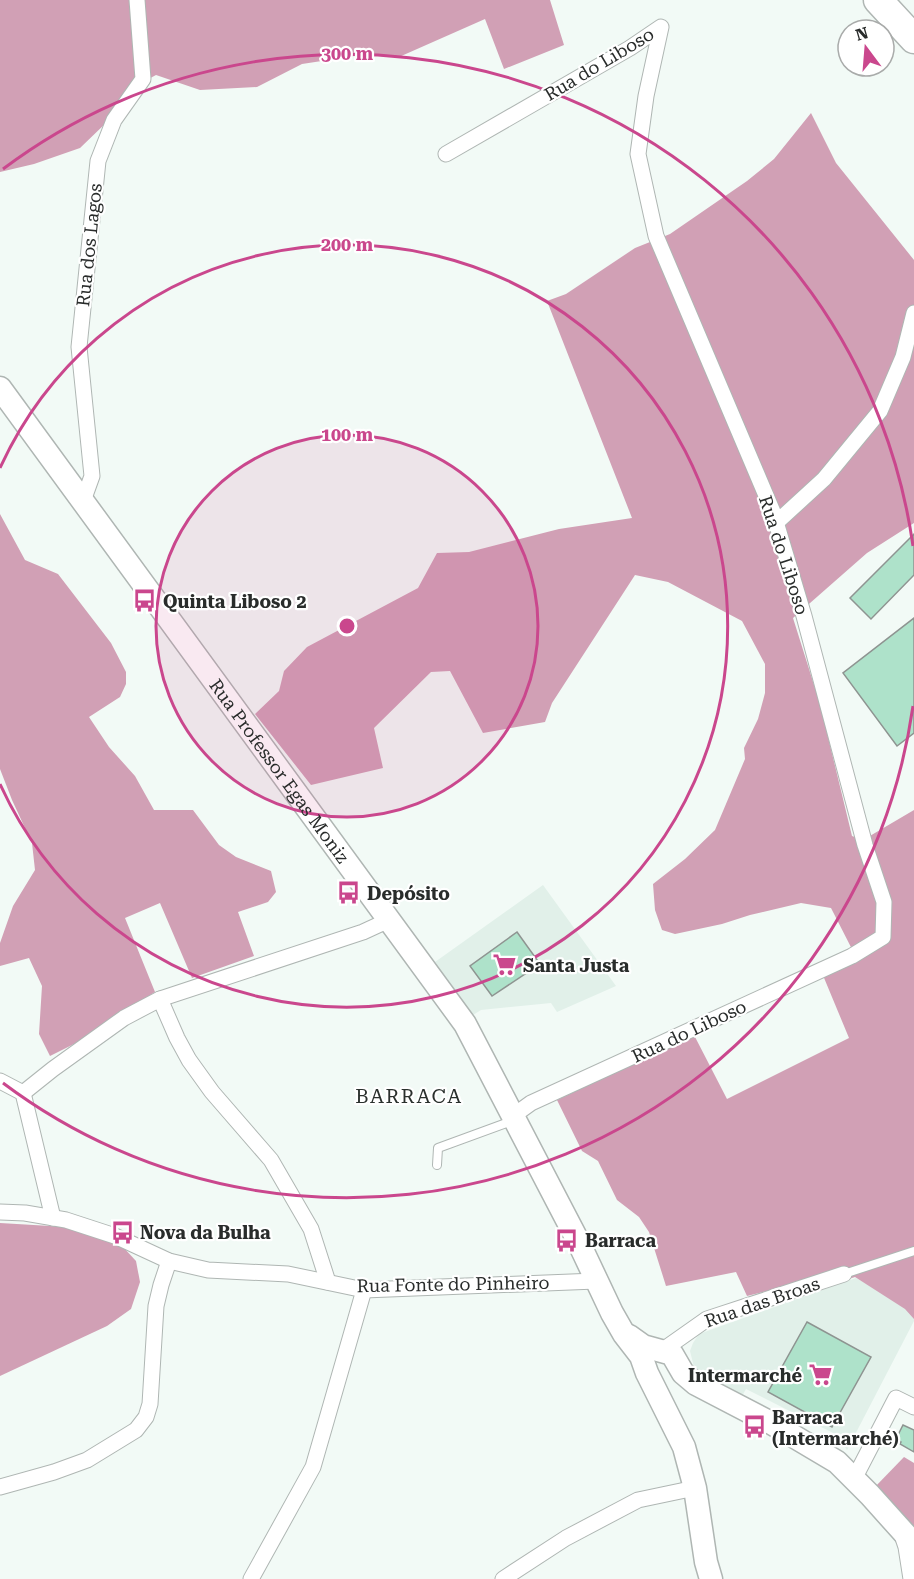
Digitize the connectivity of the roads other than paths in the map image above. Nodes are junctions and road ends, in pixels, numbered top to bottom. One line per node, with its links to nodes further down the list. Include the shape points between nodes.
1 (137, 0): 7 (street, Rua dos Lagos, via 143,79 114,120 98,161 79,347 92,476)
2 (878, 0): 3 (highway)
3 (914, 39)
4 (446, 154): 8 (street, Rua do Liboso, via 662,27 645,96 638,154 656,236)
5 (914, 313): 8 (street, via 903,357 880,411 824,479)
6 (0, 388): 7 (main road, Rua Professor Egas Moniz)
7 (82, 501): 9 (main road, Rua Professor Egas Moniz)
8 (776, 523): 13 (street, Rua do Liboso, via 884,902 883,937 852,956 531,1103)
9 (389, 920): 10 (street); 13 (main road, Rua Professor Egas Moniz, via 465,1024)
10 (160, 999): 12 (street, via 124,1018); 21 (street, via 189,1060 271,1160 311,1229)
11 (0, 1081): 12 (street)
12 (23, 1093): 16 (street)
13 (513, 1116): 14 (lane, via 509,1122 438,1148); 20 (main road, Rua Professor Egas Moniz)
14 (437, 1165)
15 (0, 1212): 16 (street, Rua Fonte do Pinheiro)
16 (53, 1218): 18 (street, Rua Fonte do Pinheiro, via 115,1236)
17 (914, 1251): 19 (lane)
18 (169, 1262): 21 (street, Rua Fonte do Pinheiro, via 208,1270 288,1274); 26 (street, via 156,1306 146,1417 136,1430 87,1460)
19 (844, 1274): 23 (street, Rua das Broas, via 707,1319 684,1335)
20 (596, 1281): 22 (street, Rua Fonte do Pinheiro); 23 (main road, Rua Professor Egas Moniz, via 637,1349)
21 (328, 1282): 22 (street, Rua Fonte do Pinheiro)
22 (364, 1290): 30 (street, via 313,1467)
23 (661, 1368): 25 (main road, via 821,1450); 27 (main road, via 666,1408 684,1447)
24 (914, 1407): 25 (street, via 896,1398)
25 (854, 1479): 28 (main road)
26 (0, 1487)
27 (696, 1488): 31 (street, via 638,1500 566,1538); 32 (main road)
28 (897, 1524): 29 (main road); 33 (street, via 906,1547)
29 (914, 1544)
30 (251, 1579)
31 (503, 1579)
32 (711, 1579)
33 (911, 1579)

